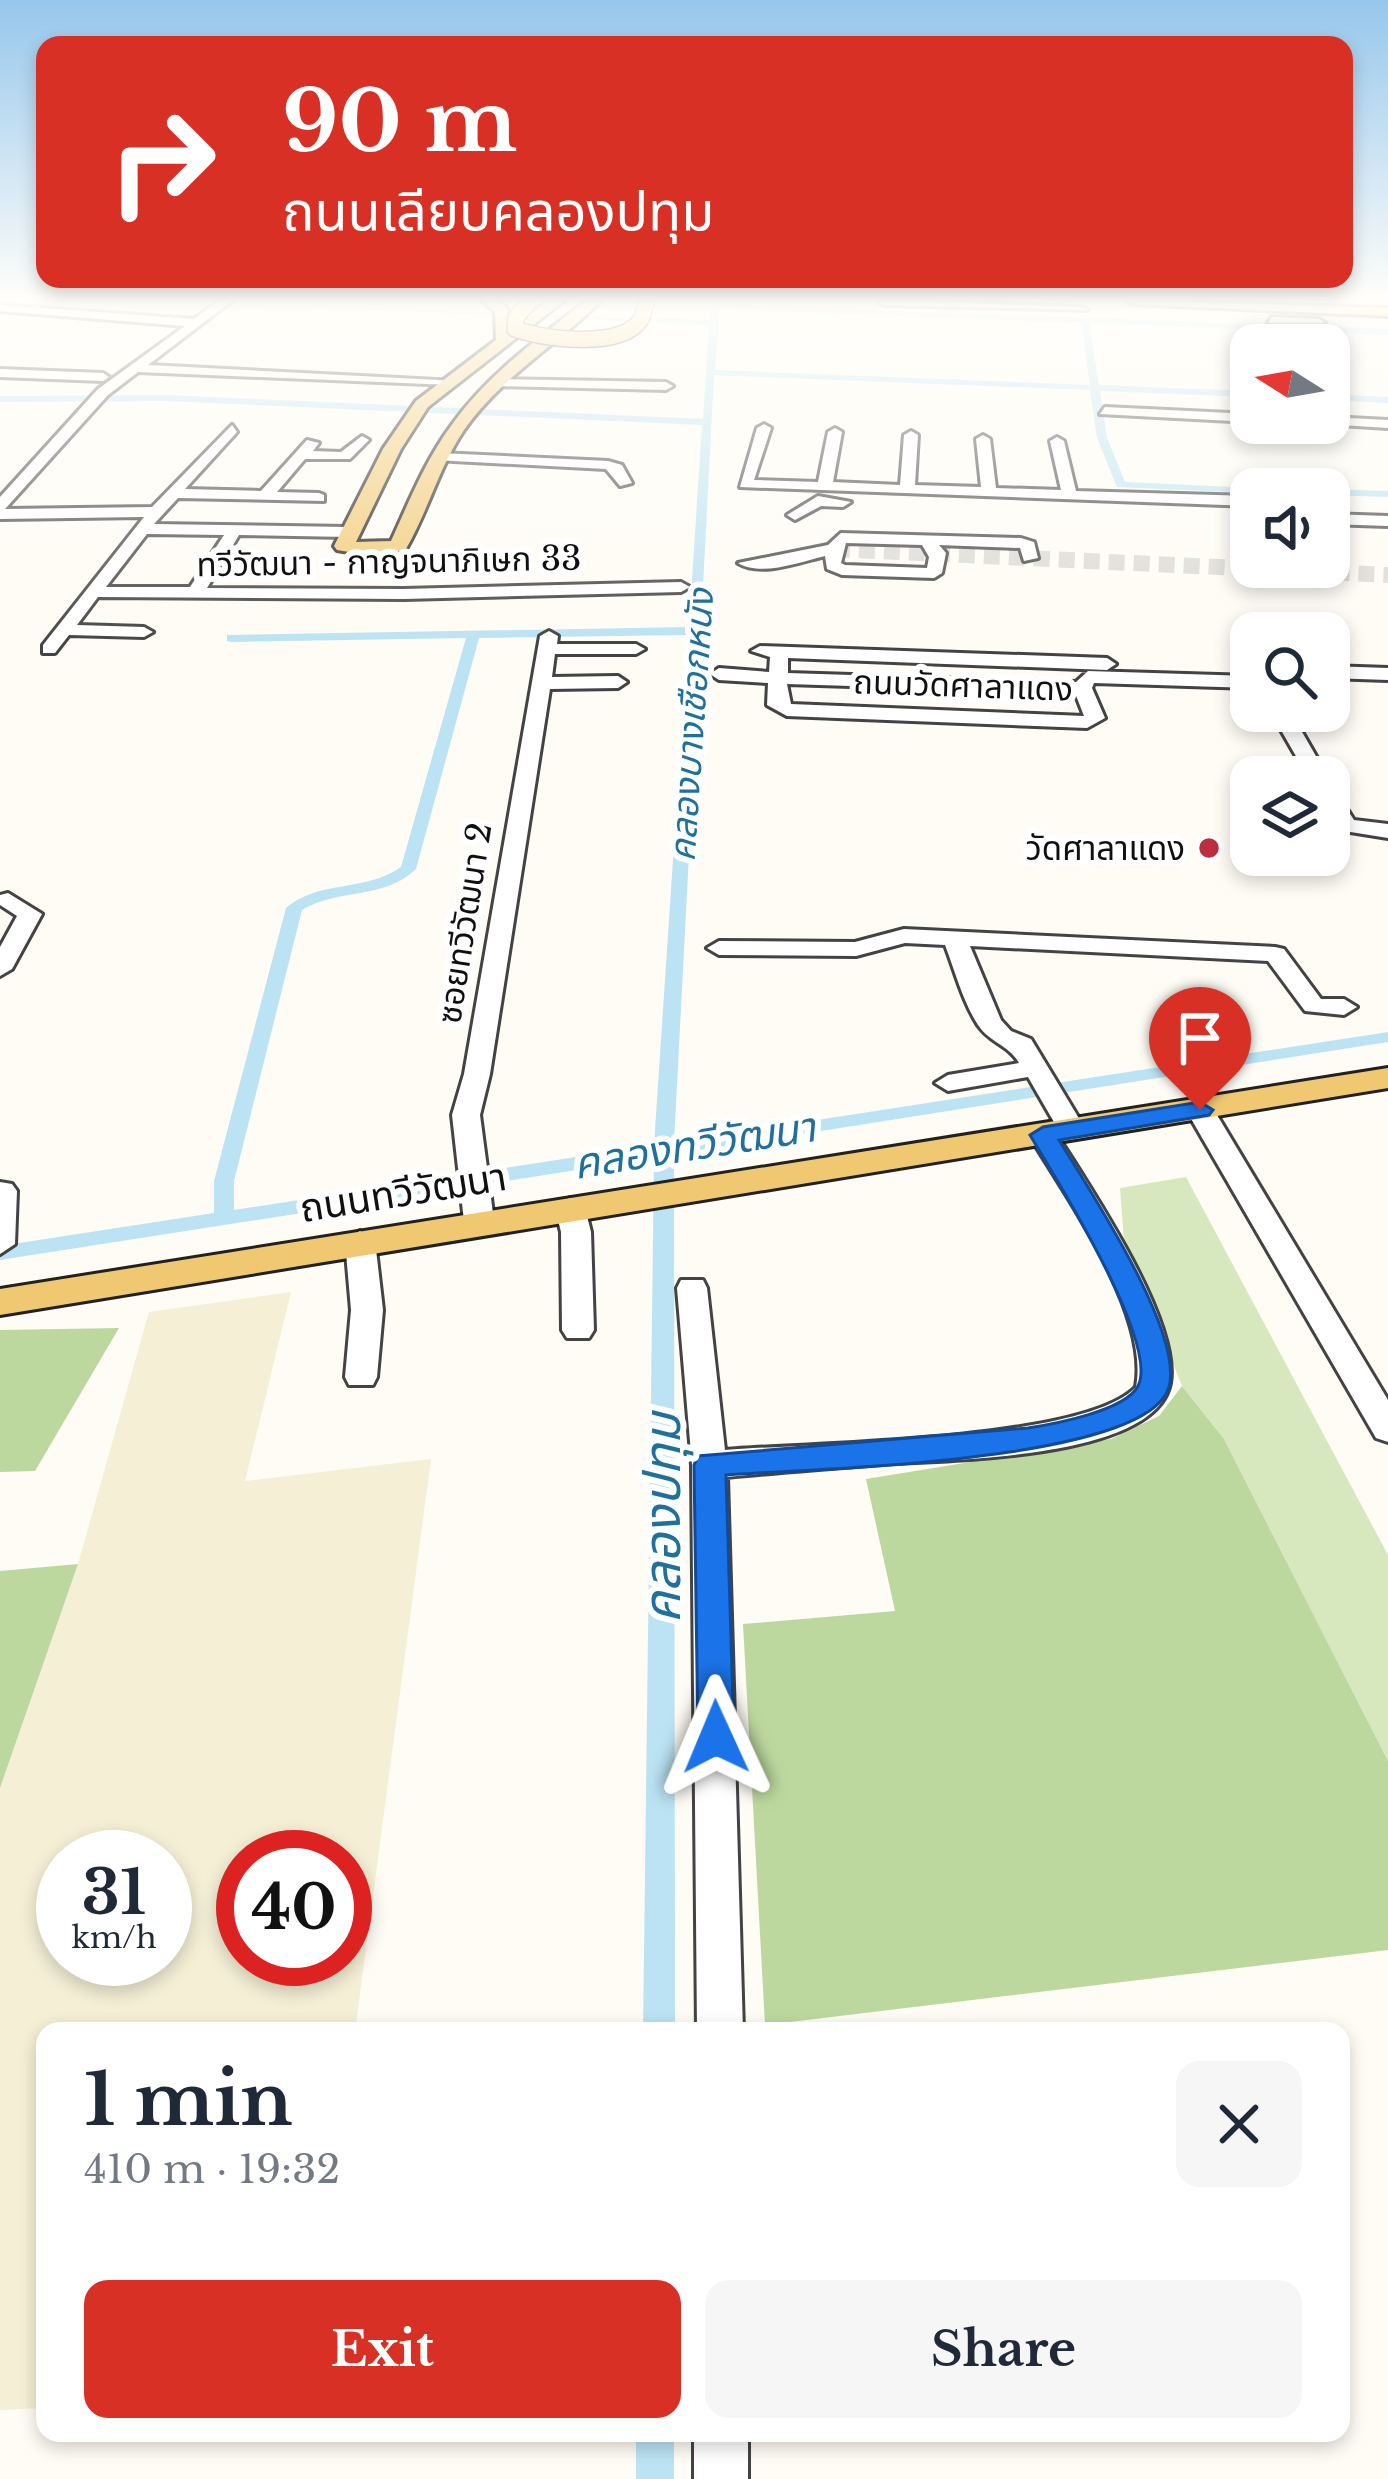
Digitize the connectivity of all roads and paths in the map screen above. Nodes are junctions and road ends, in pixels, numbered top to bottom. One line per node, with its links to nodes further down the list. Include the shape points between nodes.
1 (76, 416): 16 (street)
2 (416, 416): 33 (main road)
3 (468, 416): 13 (main road)
4 (1350, 422): 5 (street)
5 (1388, 424)
6 (764, 428): 15 (street, via 738,484)
7 (232, 429): 19 (street, ทวีวัฒนา - กาญจนาภิเษก 33)
8 (835, 432): 15 (street)
9 (911, 435): 17 (street)
10 (983, 439): 18 (street)
11 (362, 440): 21 (street, via 345,457 307,449)
12 (1058, 441): 20 (street)
13 (440, 457): 14 (street, via 589,462 617,468); 33 (main road, via 399,545 371,551)
14 (626, 483)
15 (825, 487): 17 (street)
16 (6, 489): 26 (street)
17 (907, 490): 18 (street)
18 (989, 492): 20 (street)
19 (176, 494): 21 (street); 27 (street, ทวีวัฒนา - กาญจนาภิเษก 33)
20 (1070, 495): 23 (street)
21 (265, 496): 22 (street)
22 (320, 498)
23 (1230, 500)
24 (1350, 505): 25 (street)
25 (1388, 506)
26 (0, 510): 27 (street, ทวีวัฒนา - กาญจนาภิเษก 33)
27 (156, 512): 31 (street, ทวีวัฒนา - กาญจนาภิเษก 33)
28 (1230, 515): 34 (street, via 823,500 805,523)
29 (1350, 520): 30 (street)
30 (1388, 521)
31 (145, 529): 32 (street); 40 (street, ทวีวัฒนา - กาญจนาภิเษก 33)
32 (235, 531): 33 (street); 41 (street)
33 (345, 538)
34 (835, 545): 35 (street, via 845,537); 35 (street, via 834,567 852,571 934,573); 37 (street)
35 (933, 549): 36 (street, via 1028,545 1023,558)
36 (973, 550)
37 (746, 563)
38 (681, 587): 39 (street, ทวีวัฒนา - กาญจนาภิเษก 33)
39 (626, 588): 41 (street, ทวีวัฒนา - กาญจนาภิเษก 33); 42 (street, via 623,605)
40 (97, 592): 41 (street, ทวีวัฒนา - กาญจนาภิเษก 33); 43 (street, ทวีวัฒนา - กาญจนาภิเษก 33)
41 (194, 595)
42 (603, 608)
43 (65, 630): 44 (street); 46 (street, ทวีวัฒนา - กาญจนาภิเษก 33)
44 (144, 632)
45 (637, 649): 54 (street, ซอยทวีวัฒนา 2, via 549,643)
46 (49, 650)
47 (1230, 670): 48 (street)
48 (1128, 672): 52 (street, via 770,651); 53 (street, ถนนวัดศาลาแดง); 56 (street, ถนนวัดศาลาแดง, via 1083,678)
49 (1350, 673): 51 (street)
50 (718, 674): 52 (street)
51 (1388, 674)
52 (778, 678): 56 (street); 56 (street, ถนนวัดศาลาแดง, via 777,705 787,710 1093,721)
53 (1230, 680)
54 (543, 682): 55 (street); 70 (street, ซอยทวีวัฒนา 2, via 466,1115)
55 (618, 682)
56 (1082, 688)
57 (1350, 826): 58 (street)
58 (1388, 831)
59 (8, 900): 62 (street, via 30,914)
60 (955, 938): 61 (street, via 904,936 856,949); 63 (street, via 1275,954 1314,1006); 64 (street, via 989,1022 1022,1045)
61 (719, 948)
62 (0, 969)
63 (1344, 1007)
64 (1035, 1069): 66 (street); 68 (street)
65 (1388, 1078): 67 (main road, ถนนทวีวัฒนา)
66 (948, 1083)
67 (1200, 1110): 68 (main road, ถนนทวีวัฒนา); 76 (street)
68 (1059, 1125): 69 (main road, ถนนทวีวัฒนา); 77 (street, via 1144,1327 1155,1373 1140,1404 1081,1430 1028,1440)
69 (569, 1208): 70 (main road, ถนนทวีวัฒนา); 74 (street)
70 (477, 1210): 71 (main road, ถนนทวีวัฒนา)
71 (360, 1241): 73 (main road, ถนนทวีวัฒนา); 75 (street)
72 (692, 1288): 77 (street)
73 (0, 1301)
74 (578, 1330)
75 (362, 1377)
76 (1388, 1430)
77 (710, 1465): 78 (street)
78 (720, 2022)
79 (721, 2442): 80 (street)
80 (721, 2479)

